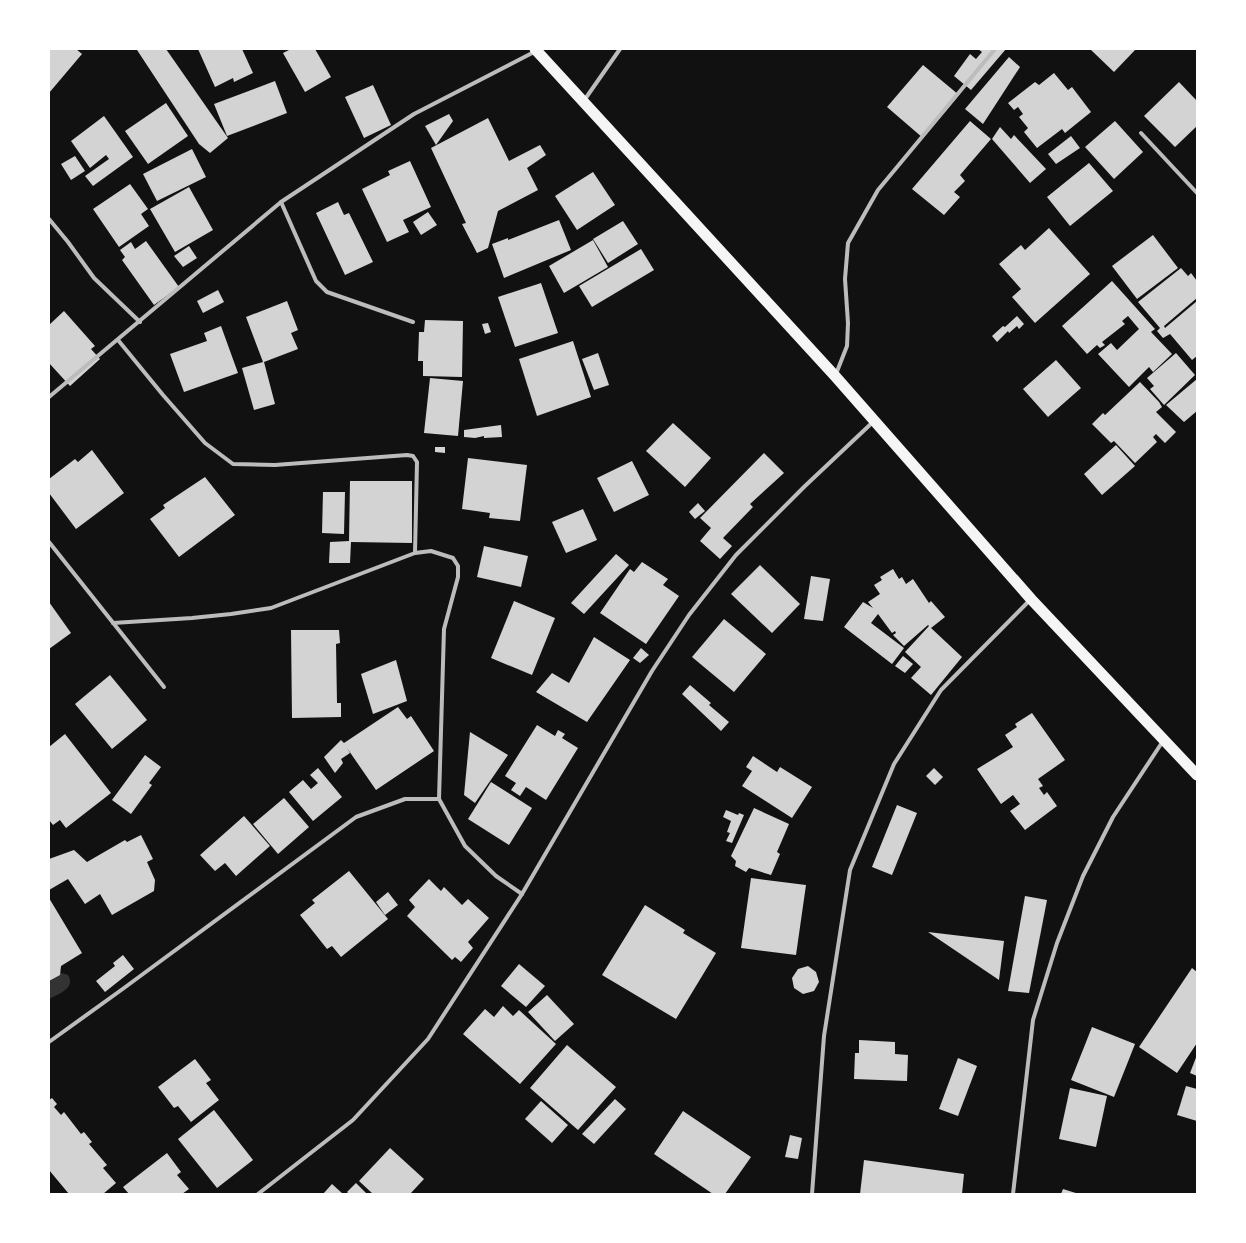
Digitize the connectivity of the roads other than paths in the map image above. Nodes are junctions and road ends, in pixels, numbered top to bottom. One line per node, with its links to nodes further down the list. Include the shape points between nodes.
1 (620, 49): 4 (street)
2 (995, 49): 12 (street, via 878,190 848,243 845,279 847,346)
3 (536, 50): 4 (highway); 7 (street, via 414,114)
4 (583, 102): 12 (highway)
5 (1141, 133): 6 (street)
6 (1197, 193)
7 (281, 202): 9 (street); 10 (street, via 316,281 327,292)
8 (49, 219): 9 (street, via 94,278)
9 (140, 322): 11 (street)
10 (413, 322)
11 (118, 340): 13 (street); 16 (street, via 205,442 233,464 275,465 413,456 417,462)
12 (835, 376): 14 (highway)
13 (49, 397)
14 (874, 421): 17 (highway); 23 (street, via 736,555 689,615 652,671)
15 (49, 542): 18 (street)
16 (415, 553): 18 (street, via 271,608 192,618); 22 (street, via 431,551 453,558 458,566 458,577 444,629)
17 (1031, 599): 20 (highway); 26 (street, via 941,690 894,764 850,870 824,1036)
18 (112, 623): 19 (street)
19 (164, 687)
20 (1164, 739): 21 (highway); 27 (street, via 1113,817 1083,876 1057,943 1033,1020)
21 (1197, 775)
22 (439, 799): 23 (street, via 465,846 496,876); 24 (street, via 405,799 356,817)
23 (522, 894): 25 (street, via 428,1039 353,1120)
24 (49, 1042)
25 (258, 1194)
26 (812, 1194)
27 (1013, 1194)

